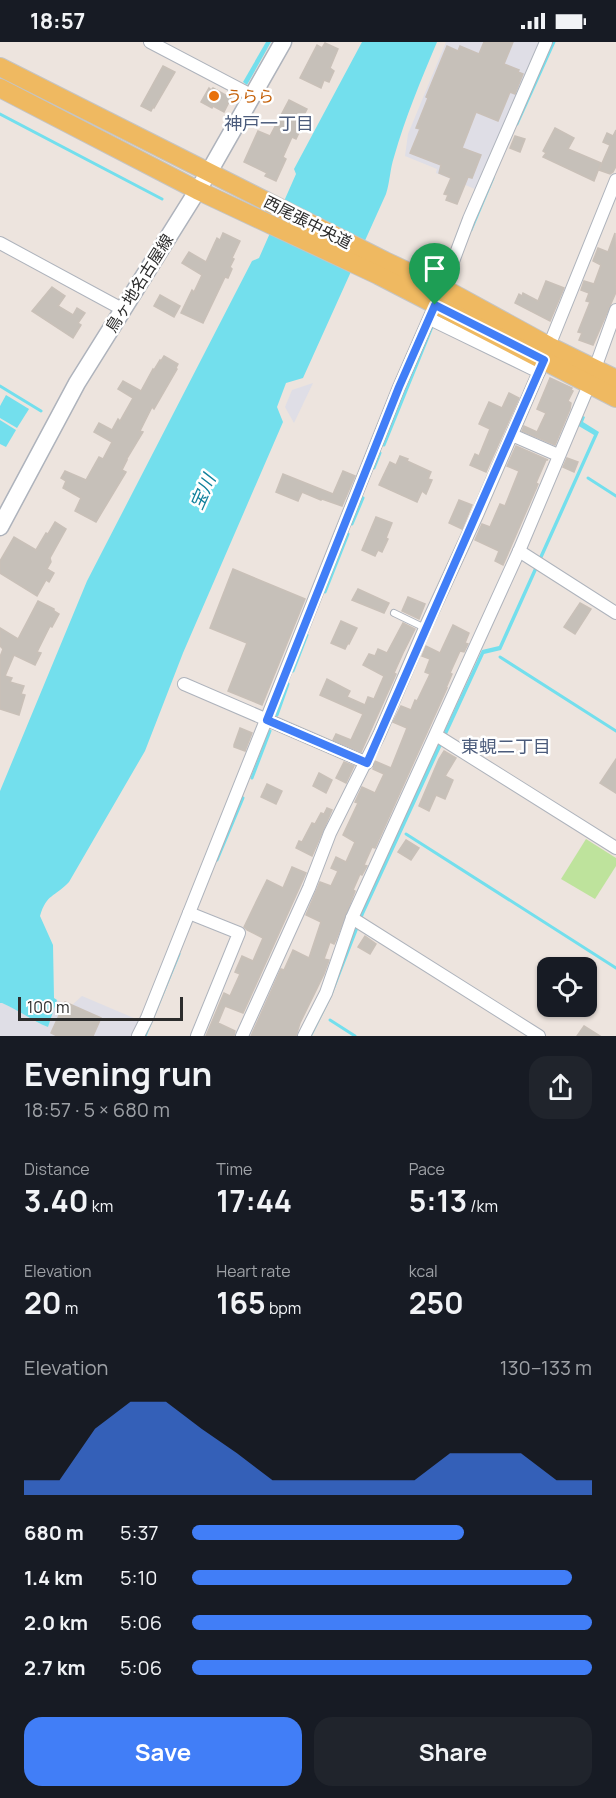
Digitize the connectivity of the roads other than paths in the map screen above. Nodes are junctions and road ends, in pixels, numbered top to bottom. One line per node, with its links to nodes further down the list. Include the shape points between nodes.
1 (150, 42): 6 (street)
2 (284, 42): 6 (main road, 鳥ヶ地名古屋線)
3 (546, 42): 12 (street)
4 (0, 67): 7 (main road, 西尾張中央道)
5 (0, 88): 9 (main road, 西尾張中央道)
6 (253, 96): 7 (main road, 鳥ヶ地名古屋線)
7 (209, 172): 9 (main road, 鳥ヶ地名古屋線); 11 (main road, 西尾張中央道)
8 (616, 180): 15 (street)
9 (197, 190): 11 (main road, 西尾張中央道, via 256,219); 13 (main road, 鳥ヶ地名古屋線)
10 (0, 243): 13 (street)
11 (382, 268): 12 (main road, 西尾張中央道)
12 (436, 304): 15 (main road, 西尾張中央道); 28 (street, via 399,387)
13 (122, 309): 22 (main road, 鳥ヶ地名古屋線, via 77,383)
14 (616, 310): 16 (street)
15 (544, 359): 16 (main road, 西尾張中央道); 18 (main road, 西尾張中央道); 20 (street)
16 (595, 367): 17 (main road, 西尾張中央道); 18 (street)
17 (616, 379)
18 (589, 385): 19 (main road, 西尾張中央道); 21 (street)
19 (616, 398)
20 (512, 435): 21 (street); 26 (street)
21 (558, 455): 23 (street)
22 (0, 527)
23 (519, 551): 24 (street); 29 (street)
24 (616, 613)
25 (394, 614): 26 (lane)
26 (425, 628): 30 (street)
27 (184, 684): 28 (street)
28 (267, 720): 30 (street); 32 (street)
29 (440, 738): 31 (street); 33 (street)
30 (367, 763): 36 (street, via 330,833)
31 (616, 849)
32 (189, 913): 34 (street); 35 (street, via 240,933)
33 (356, 921): 37 (street); 38 (street)
34 (138, 1036)
35 (197, 1036)
36 (242, 1036)
37 (304, 1036)
38 (539, 1036)

